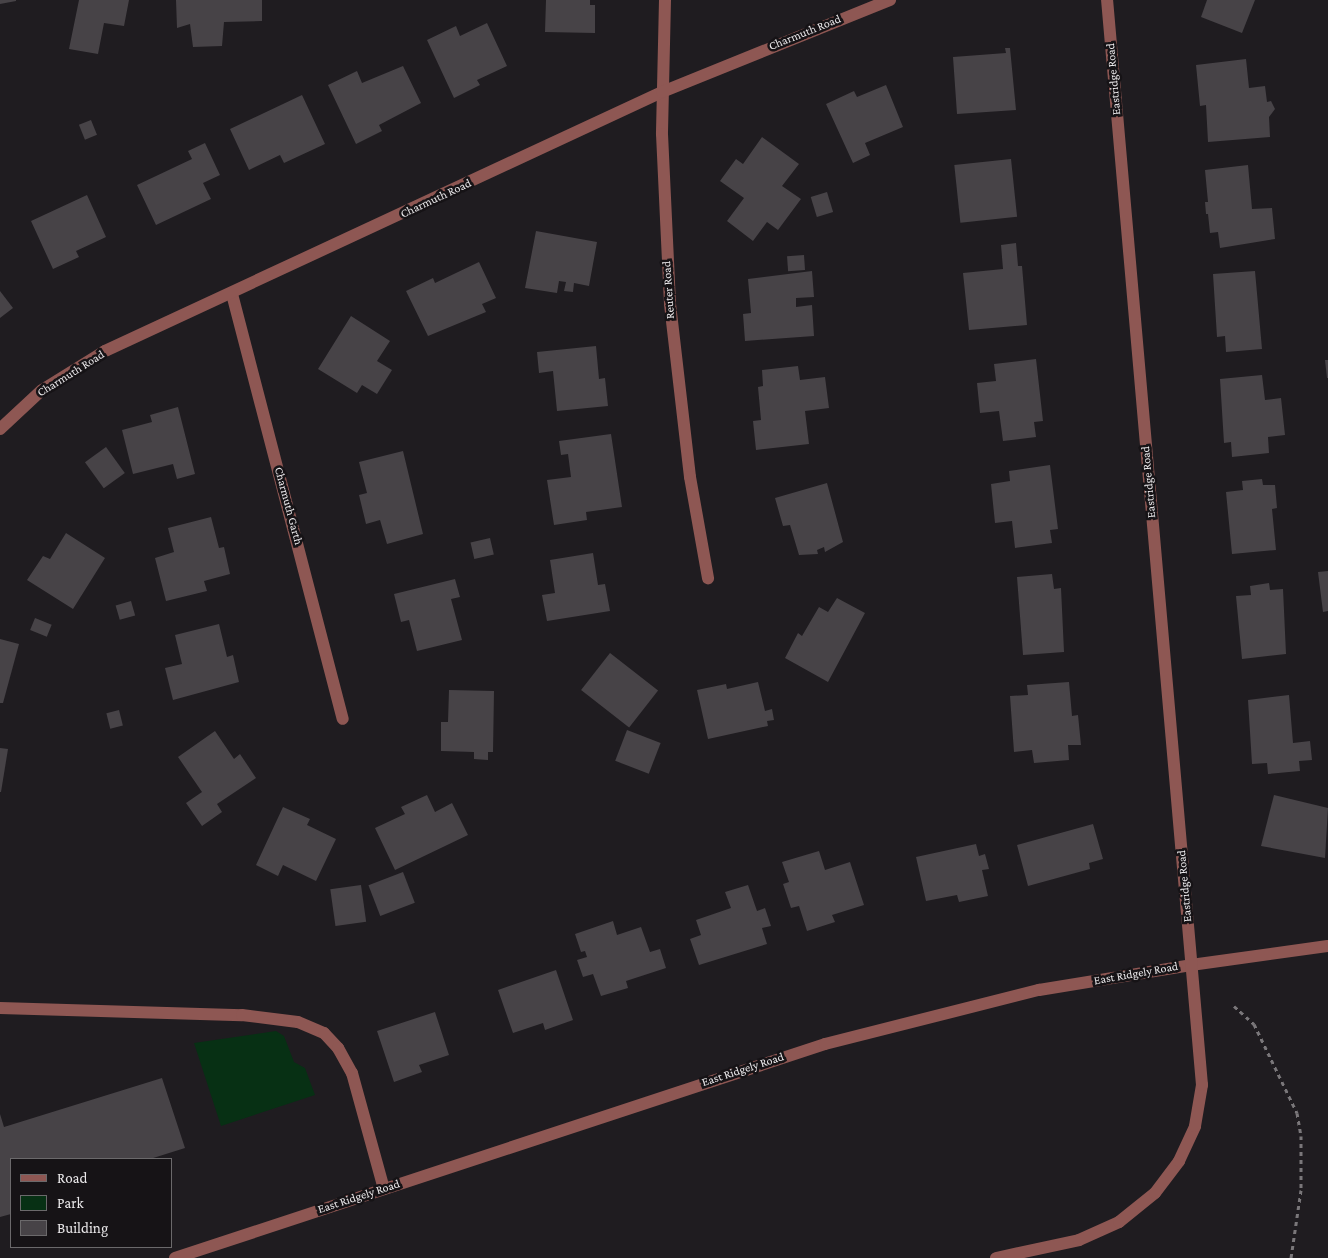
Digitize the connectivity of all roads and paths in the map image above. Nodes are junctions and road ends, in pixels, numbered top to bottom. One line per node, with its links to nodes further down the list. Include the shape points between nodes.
1 (665, 0): 4 (street, Reuter Road)
2 (890, 0): 4 (street, Charmuth Road)
3 (1107, 0): 10 (street, Eastridge Road)
4 (662, 92): 5 (street, Charmuth Road); 7 (street, Reuter Road, via 670,304 690,478)
5 (232, 294): 6 (street, Charmuth Road, via 105,351 42,390); 8 (street, Charmuth Garth)
6 (0, 429)
7 (708, 578)
8 (343, 718)
9 (1328, 946): 10 (street, East Ridgely Road)
10 (1192, 964): 13 (street, East Ridgely Road, via 1039,990 825,1044); 15 (street, Eastridge Road, via 1202,1085 1195,1126 1179,1162 1155,1193 1118,1222 1079,1240)
11 (1234, 1006): 16 (path, via 1254,1024 1297,1113 1301,1136 1301,1190)
12 (0, 1008): 13 (street, via 242,1015 298,1022 324,1033 338,1048 352,1074)
13 (384, 1189): 14 (street, East Ridgely Road)
14 (175, 1258)
15 (996, 1258)
16 (1291, 1258)

